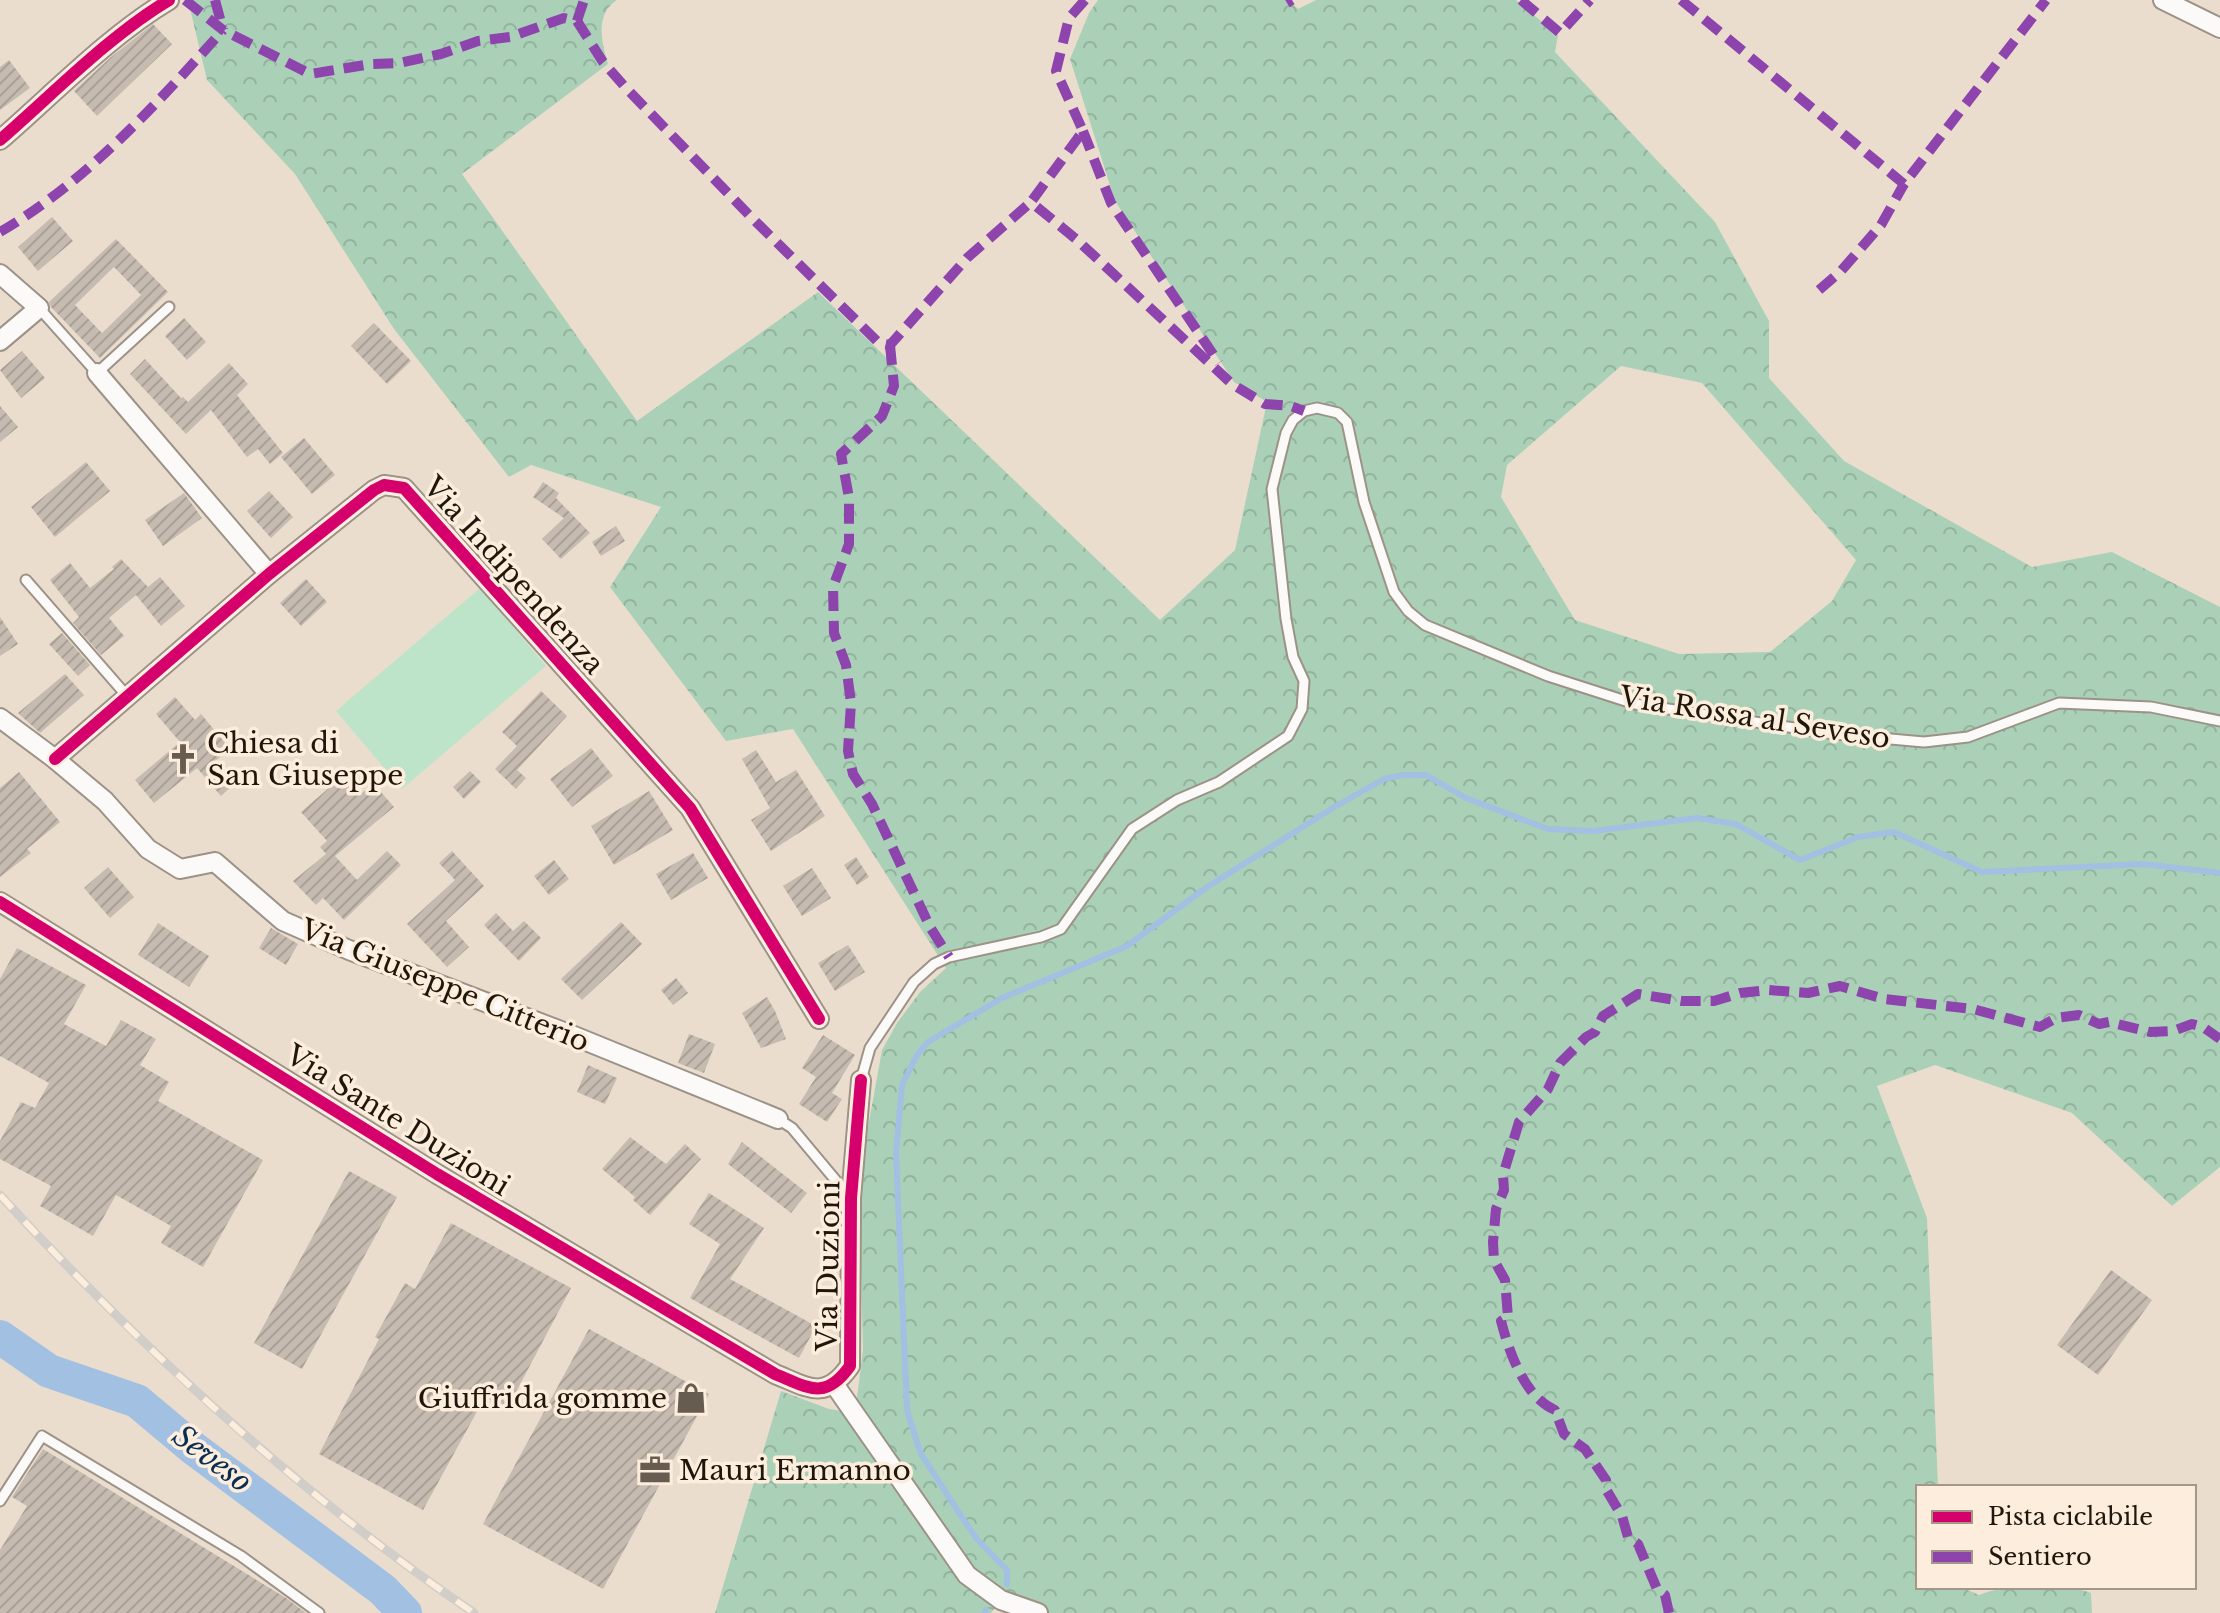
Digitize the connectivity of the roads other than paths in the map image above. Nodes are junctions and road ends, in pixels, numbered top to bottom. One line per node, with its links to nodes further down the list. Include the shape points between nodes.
1 (169, 0): 4 (street)
2 (2163, 0): 3 (street)
3 (2220, 28)
4 (0, 140)
5 (0, 274): 7 (street)
6 (169, 307): 9 (lane)
7 (39, 308): 8 (street); 9 (lane)
8 (0, 341)
9 (97, 373): 10 (street)
10 (269, 574): 12 (street, Via Indipendenza); 17 (street, Via Indipendenza, via 374,490 384,485 404,488 690,808)
11 (26, 580): 12 (lane)
12 (127, 696): 15 (street, Via Indipendenza)
13 (0, 718): 15 (street)
14 (2220, 721): 18 (lane, Via Rossa al Seveso, via 2151,707 2059,703 1968,737 1924,742 1635,704 1548,676 1425,625 1408,611 1394,592 1364,502 1347,422 1338,413 1304,411 1286,433 1272,489 1286,619 1304,681 1302,709 1288,736 1219,782 1177,800 1132,829 1061,929 934,964 914,982 870,1048)
15 (55, 759): 19 (street, Via Giuseppe Citterio, via 105,801 148,849 180,869 215,862 283,921)
16 (0, 902): 21 (street, Via Sante Duzioni, via 437,1174)
17 (819, 1019)
18 (861, 1080): 20 (street, Via Duzioni)
19 (778, 1119): 20 (lane, Via Giuseppe Citterio, via 792,1128)
20 (851, 1198): 22 (street, Via Duzioni, via 852,1351 850,1366)
21 (775, 1374): 22 (street, Via Duzioni, via 816,1390)
22 (834, 1384): 25 (street, via 967,1575 1001,1600)
23 (0, 1501): 24 (lane, via 42,1436 241,1556)
24 (319, 1613)
25 (1038, 1613)

